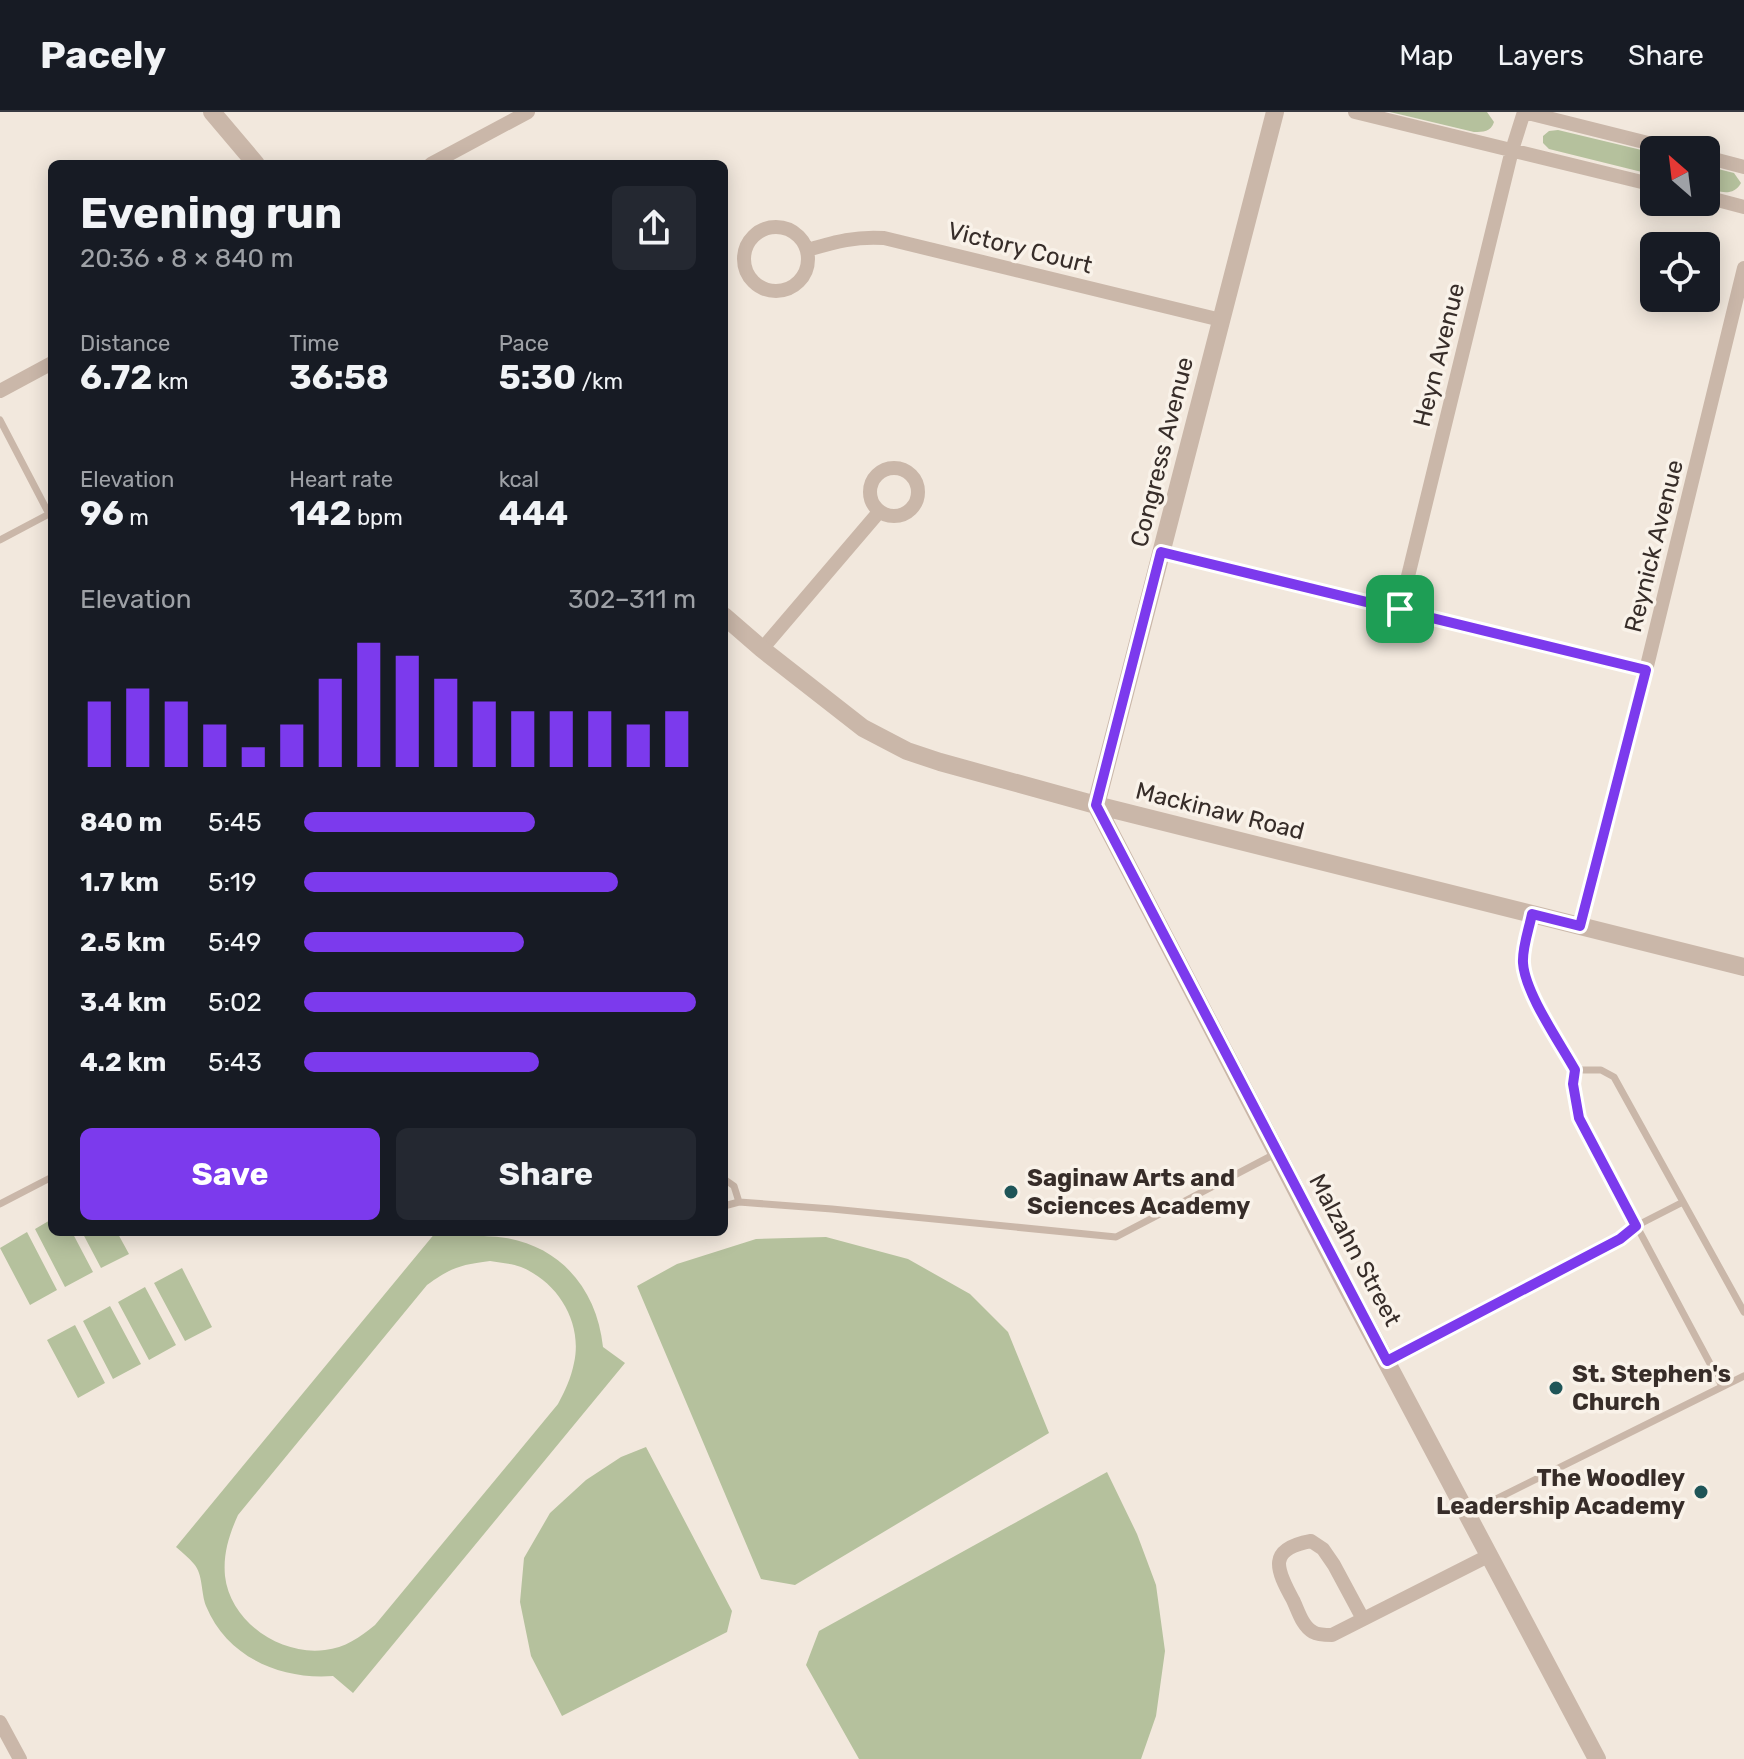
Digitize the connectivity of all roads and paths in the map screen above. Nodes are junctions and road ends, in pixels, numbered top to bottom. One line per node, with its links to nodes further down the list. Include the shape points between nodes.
1 (212, 112): 8 (street)
2 (528, 112): 9 (street)
3 (1275, 112): 17 (street, Congress Avenue)
4 (1355, 112): 7 (street)
5 (1524, 112): 6 (street); 7 (street, Heyn Avenue)
6 (1640, 141)
7 (1512, 150): 12 (street); 26 (street, Heyn Avenue)
8 (253, 160)
9 (438, 160)
10 (1720, 161): 11 (street)
11 (1744, 167)
12 (1640, 182)
13 (1720, 201): 14 (street)
14 (1744, 207)
15 (807, 250): 15 (street, via 787,228 767,228 750,240 746,270 760,287 781,291 806,271); 17 (street, Victory Court, via 843,239 884,238)
16 (1744, 268): 29 (street, Reynick Avenue)
17 (1221, 320): 25 (street, Congress Avenue)
18 (48, 365): 19 (street)
19 (0, 391)
20 (0, 420): 21 (lane)
21 (48, 512)
22 (879, 512): 28 (street)
23 (48, 515): 24 (lane)
24 (0, 540)
25 (1161, 552): 26 (street); 30 (street, Congress Avenue)
26 (1400, 609): 29 (street)
27 (728, 619): 28 (street, Mackinaw Road)
28 (762, 649): 30 (street, Mackinaw Road, via 863,728 907,751)
29 (1646, 670): 32 (street, Reynick Avenue)
30 (1096, 805): 31 (street, Mackinaw Road); 35 (street, Malzahn Street)
31 (1532, 914): 32 (street, Mackinaw Road); 34 (lane, via 1523,957 1527,982)
32 (1580, 926): 33 (street, Mackinaw Road)
33 (1744, 967)
34 (1575, 1070): 39 (lane, via 1601,1070 1614,1077); 42 (lane, via 1579,1118)
35 (1277, 1152): 38 (lane, via 1116,1237); 44 (street, Malzahn Street)
36 (48, 1179): 40 (lane)
37 (728, 1182): 38 (lane)
38 (739, 1202): 41 (lane)
39 (1683, 1202): 42 (lane); 43 (lane)
40 (0, 1204)
41 (728, 1205)
42 (1636, 1226): 44 (lane); 46 (lane)
43 (1744, 1312)
44 (1387, 1361): 47 (street, Malzahn Street)
45 (1744, 1376): 46 (lane)
46 (1722, 1386): 47 (lane)
47 (1468, 1513): 48 (street, Malzahn Street)
48 (1490, 1555): 49 (street); 52 (street, Malzahn Street)
49 (1363, 1619): 49 (street, via 1332,1635 1314,1633 1305,1625 1281,1579 1285,1549 1311,1541 1323,1549)
50 (0, 1722): 51 (street)
51 (20, 1759)
52 (1597, 1759)

